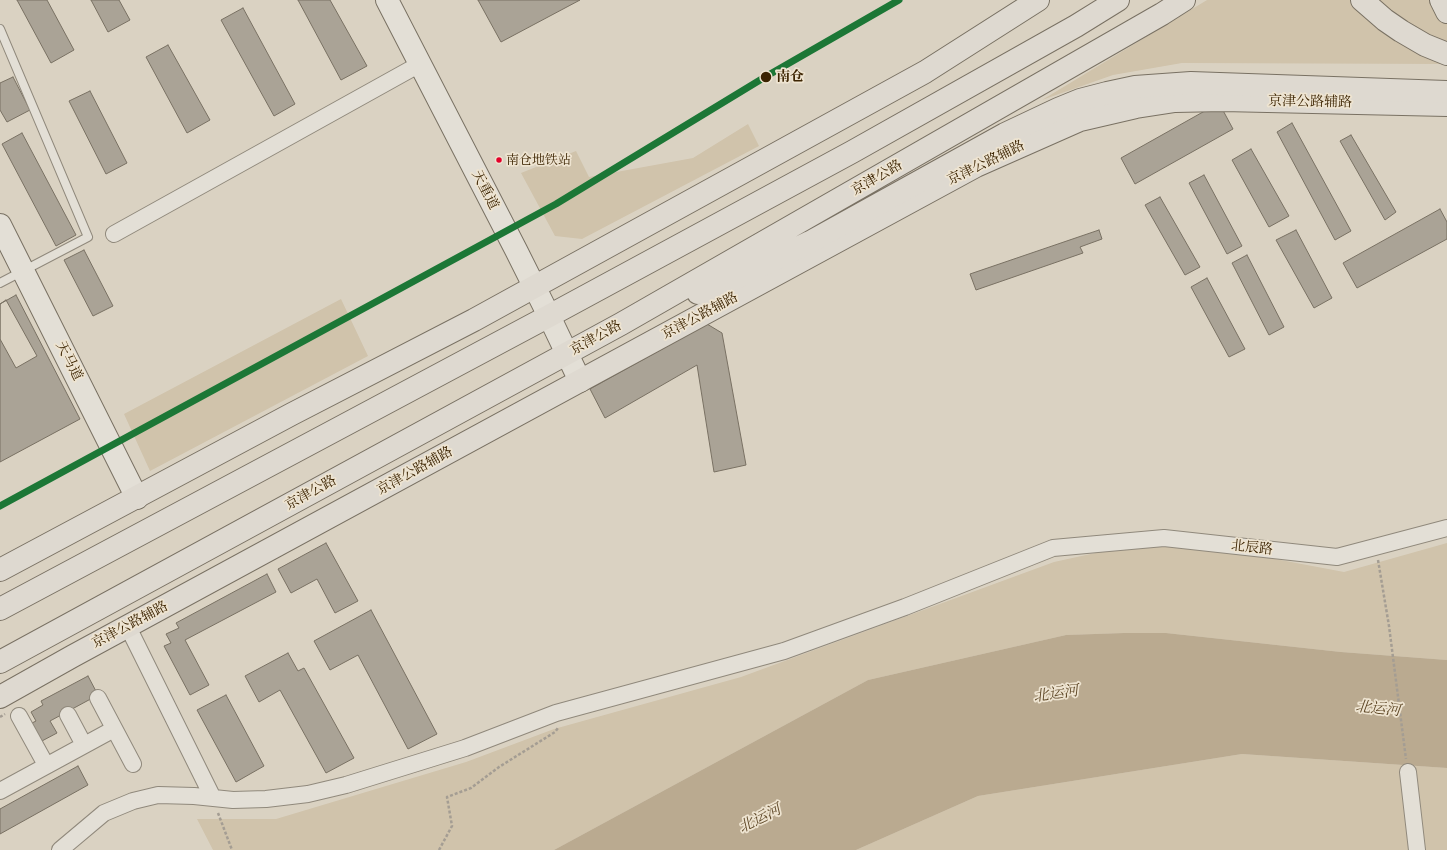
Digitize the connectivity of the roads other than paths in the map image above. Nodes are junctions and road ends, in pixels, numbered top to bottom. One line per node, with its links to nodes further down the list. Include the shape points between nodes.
1 (387, 0): 12 (street, 天重道)
2 (1101, 0): 9 (main road)
3 (1118, 0): 9 (main road)
4 (1184, 0): 21 (main road, 京津公路)
5 (1362, 0): 11 (main road, via 1401,31)
6 (1441, 0): 8 (main road)
7 (1030, 2): 19 (main road, via 925,72)
8 (1447, 12)
9 (1076, 26): 20 (main road, via 852,152)
10 (0, 29): 17 (lane, via 88,237)
11 (1447, 54)
12 (420, 64): 16 (street); 19 (street, 天重道)
13 (1447, 92): 21 (main road, via 1190,83 1135,87 1080,100 1005,134 810,242 738,277)
14 (1447, 105): 23 (main road, 京津公路辅路, via 1175,101 1080,120 976,166)
15 (0, 225): 17 (street, 天马道)
16 (114, 234)
17 (24, 271): 18 (lane); 24 (street, 天马道)
18 (0, 283)
19 (534, 287): 20 (street, 天重道); 24 (main road)
20 (549, 316): 22 (street, 天重道); 27 (main road)
21 (621, 324): 22 (main road, 京津公路)
22 (567, 354): 23 (street, 天重道); 29 (main road, 京津公路)
23 (580, 381): 28 (main road, 京津公路辅路)
24 (137, 498): 26 (main road)
25 (1447, 528): 39 (street, 北辰路, via 1336,557 1164,538 1053,548 905,607 784,651 556,713 465,748 346,785 308,794 266,799)
26 (0, 570)
27 (0, 609)
28 (128, 627): 31 (main road, 京津公路辅路); 39 (street)
29 (0, 662)
30 (98, 698): 33 (street)
31 (8, 709): 36 (street)
32 (68, 715): 34 (street)
33 (114, 728): 34 (street); 35 (street)
34 (84, 745): 36 (street)
35 (133, 764)
36 (46, 765): 38 (street)
37 (1408, 772): 41 (street)
38 (0, 791)
39 (213, 798): 40 (street, 北辰路, via 158,795 132,801 104,813)
40 (60, 850)
41 (1417, 850)

